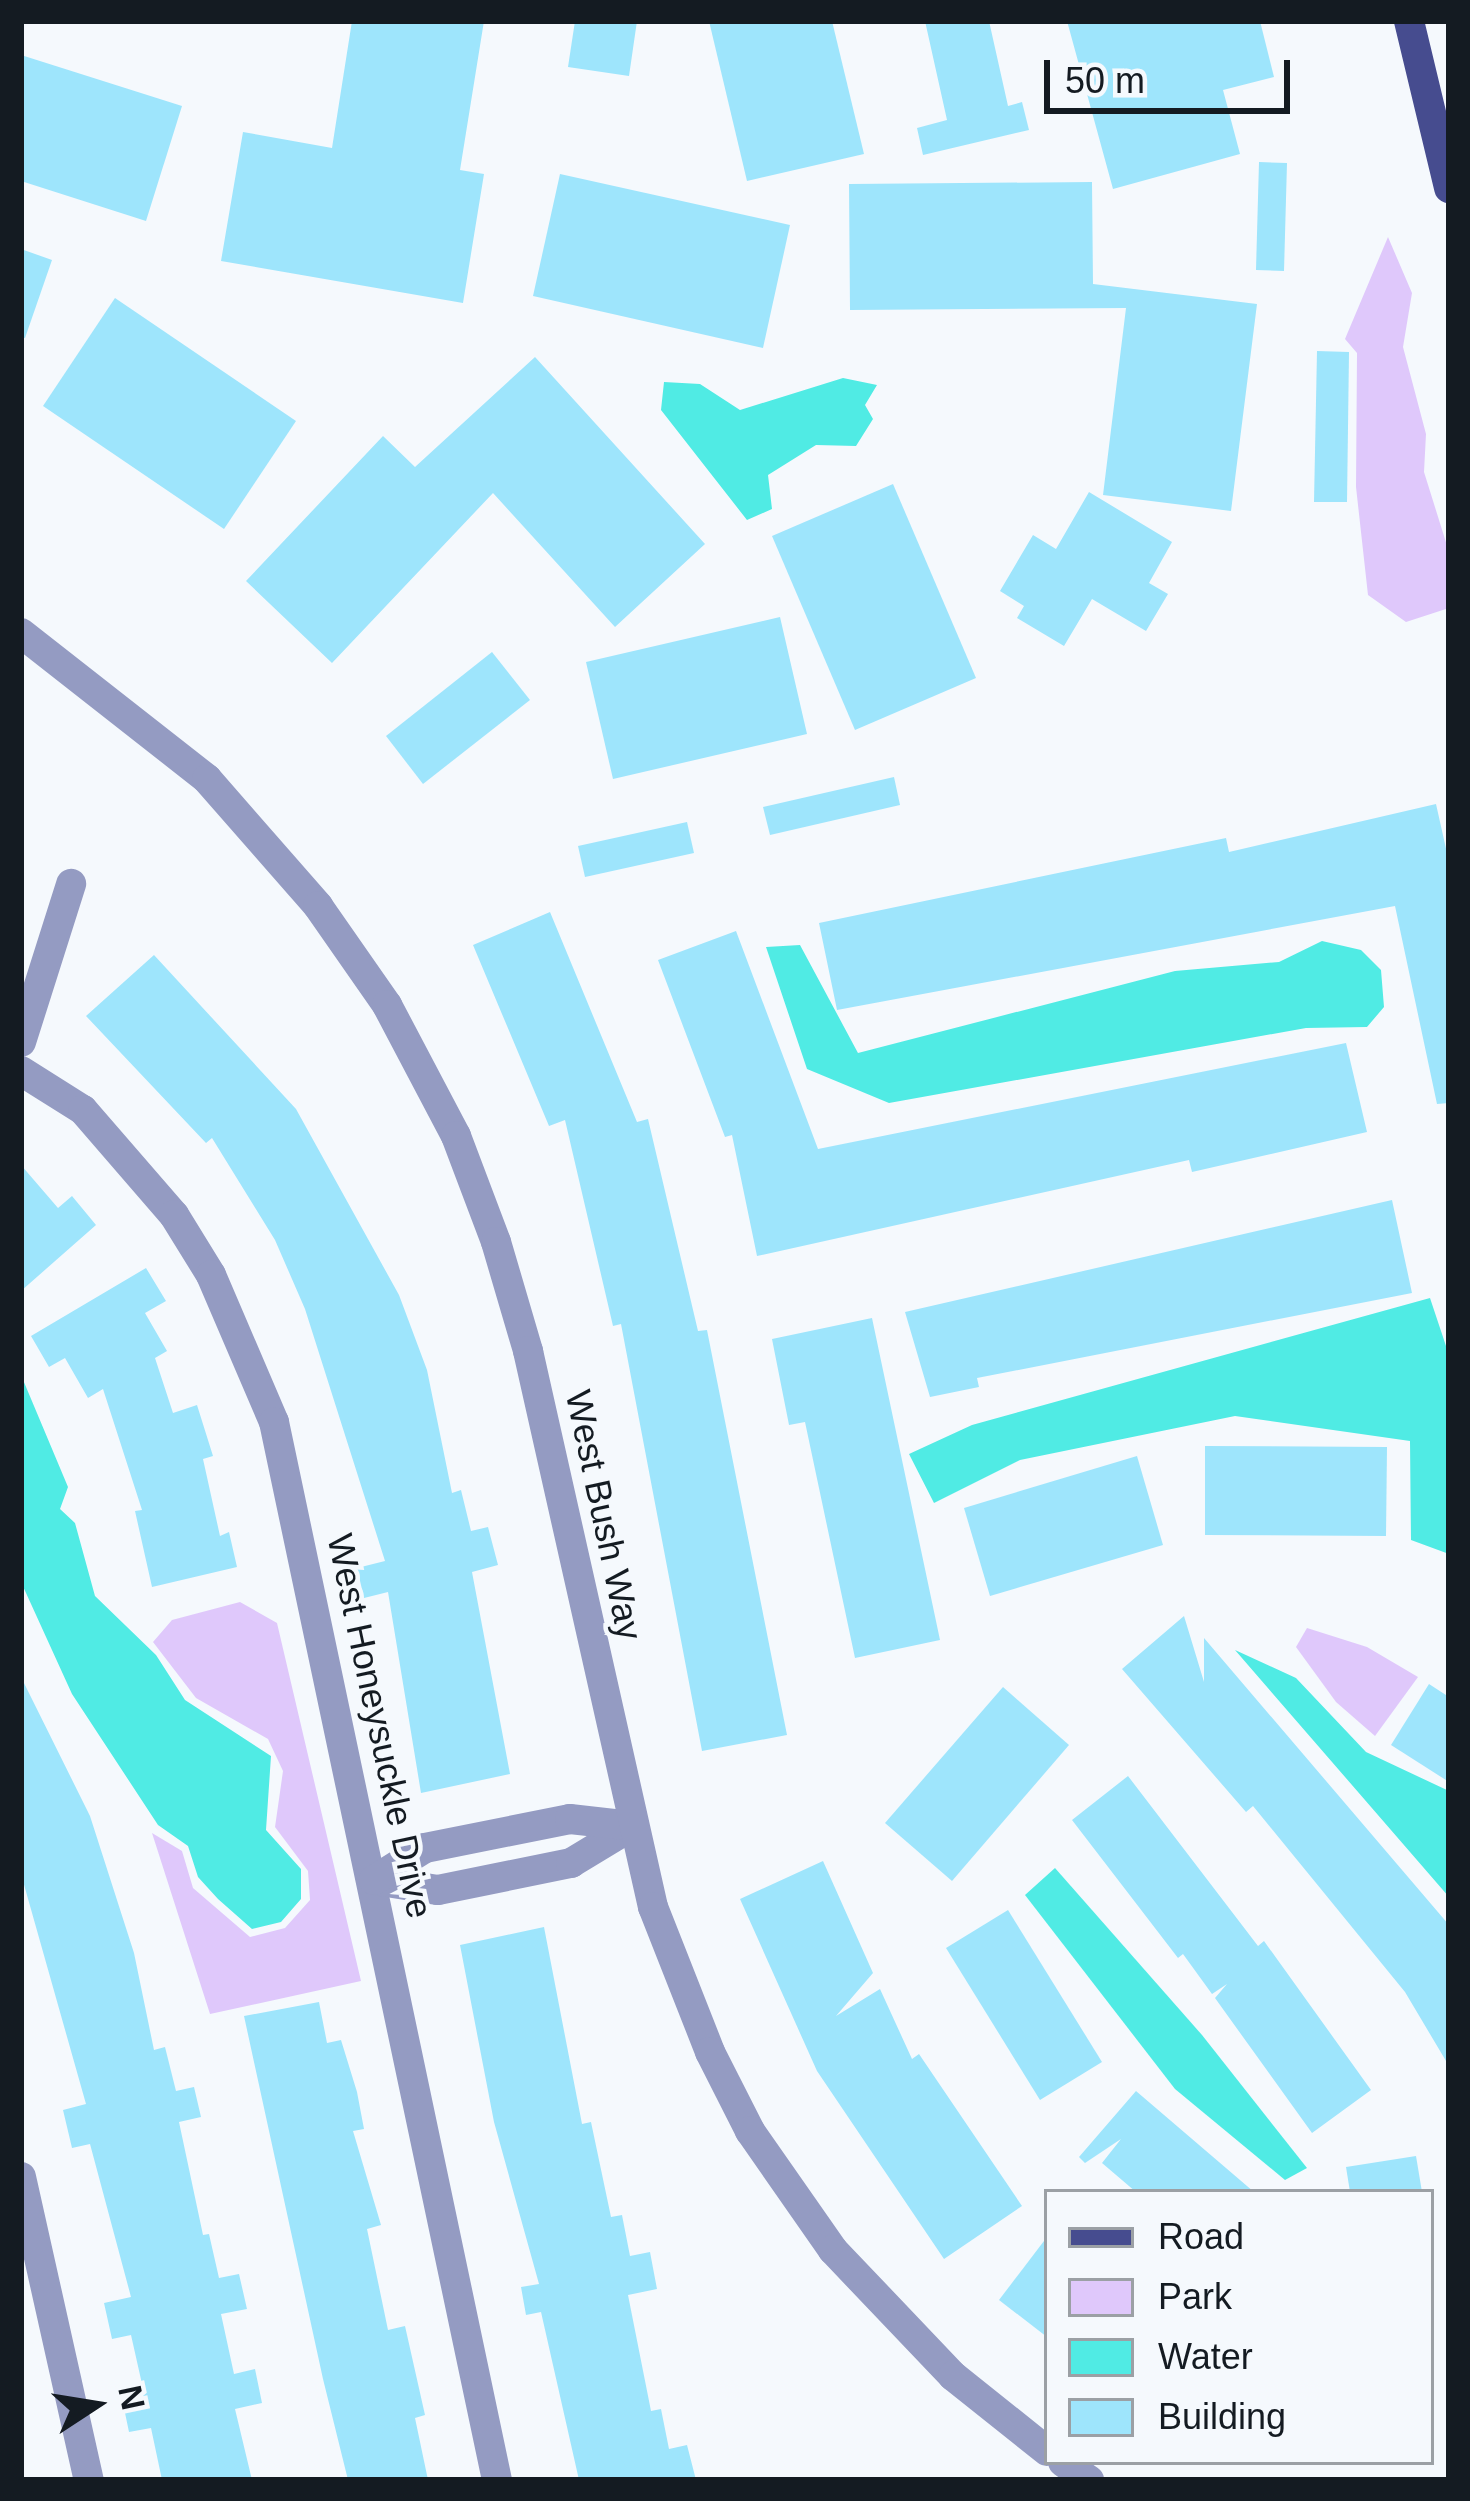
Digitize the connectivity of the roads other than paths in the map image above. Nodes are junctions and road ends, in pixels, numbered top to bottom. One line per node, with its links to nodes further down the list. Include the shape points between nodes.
1 (1409, 21): 2 (main road)
2 (1449, 188)
3 (21, 633): 7 (street, West Bush Way, via 129,711 245,820 356,957 436,1097 496,1242 528,1351)
4 (71, 884): 5 (street)
5 (21, 1042)
6 (21, 1071): 8 (street, West Honeysuckle Drive, via 83,1110 114,1143 175,1215 211,1275 274,1422)
7 (632, 1826): 8 (street, via 571,1819 425,1848); 8 (street, via 571,1863 438,1890); 10 (street, West Bush Way, via 687,1999 750,2131 791,2194 908,2333)
8 (374, 1880): 12 (street, West Honeysuckle Drive)
9 (21, 2176): 11 (street)
10 (1044, 2447)
11 (89, 2480)
12 (497, 2480)

